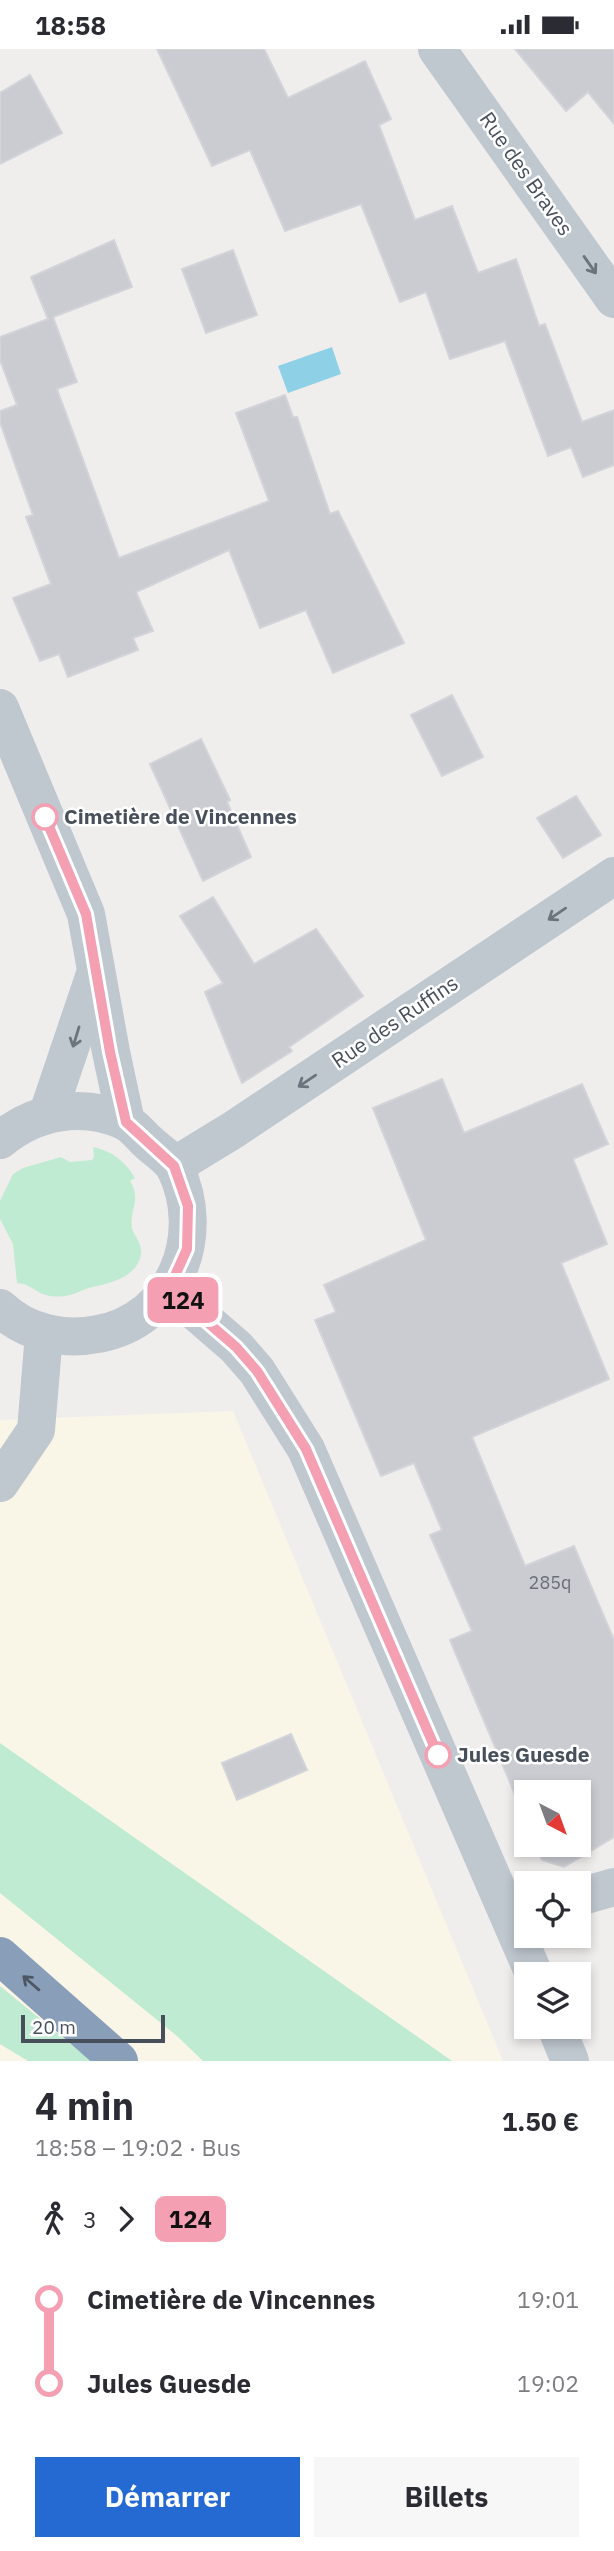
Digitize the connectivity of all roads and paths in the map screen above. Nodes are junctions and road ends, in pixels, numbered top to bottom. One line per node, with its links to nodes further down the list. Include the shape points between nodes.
1 (437, 49): 2 (street, Rue des Braves, one-way to 2)
2 (614, 299)
3 (0, 708): 5 (street, via 86,914)
4 (614, 876): 9 (street, Rue des Ruffins, one-way to 9)
5 (96, 972): 6 (street, one-way to 6); 7 (street)
6 (48, 1113): 7 (street, via 88,1111); 8 (street, via 17,1126)
7 (126, 1122): 9 (street)
8 (0, 1140)
9 (174, 1166): 10 (street, via 188,1206 187,1249)
10 (169, 1289): 12 (street, via 145,1314 114,1331 80,1338); 16 (street, via 257,1371 306,1449)
11 (0, 1308): 12 (street)
12 (44, 1334): 13 (street, via 36,1430)
13 (0, 1483)
14 (614, 1887): 15 (street)
15 (591, 1894)
16 (514, 1912)
17 (0, 1956): 19 (highway, one-way to 17)
18 (561, 2039): 20 (street)
19 (119, 2061)
20 (570, 2061)

